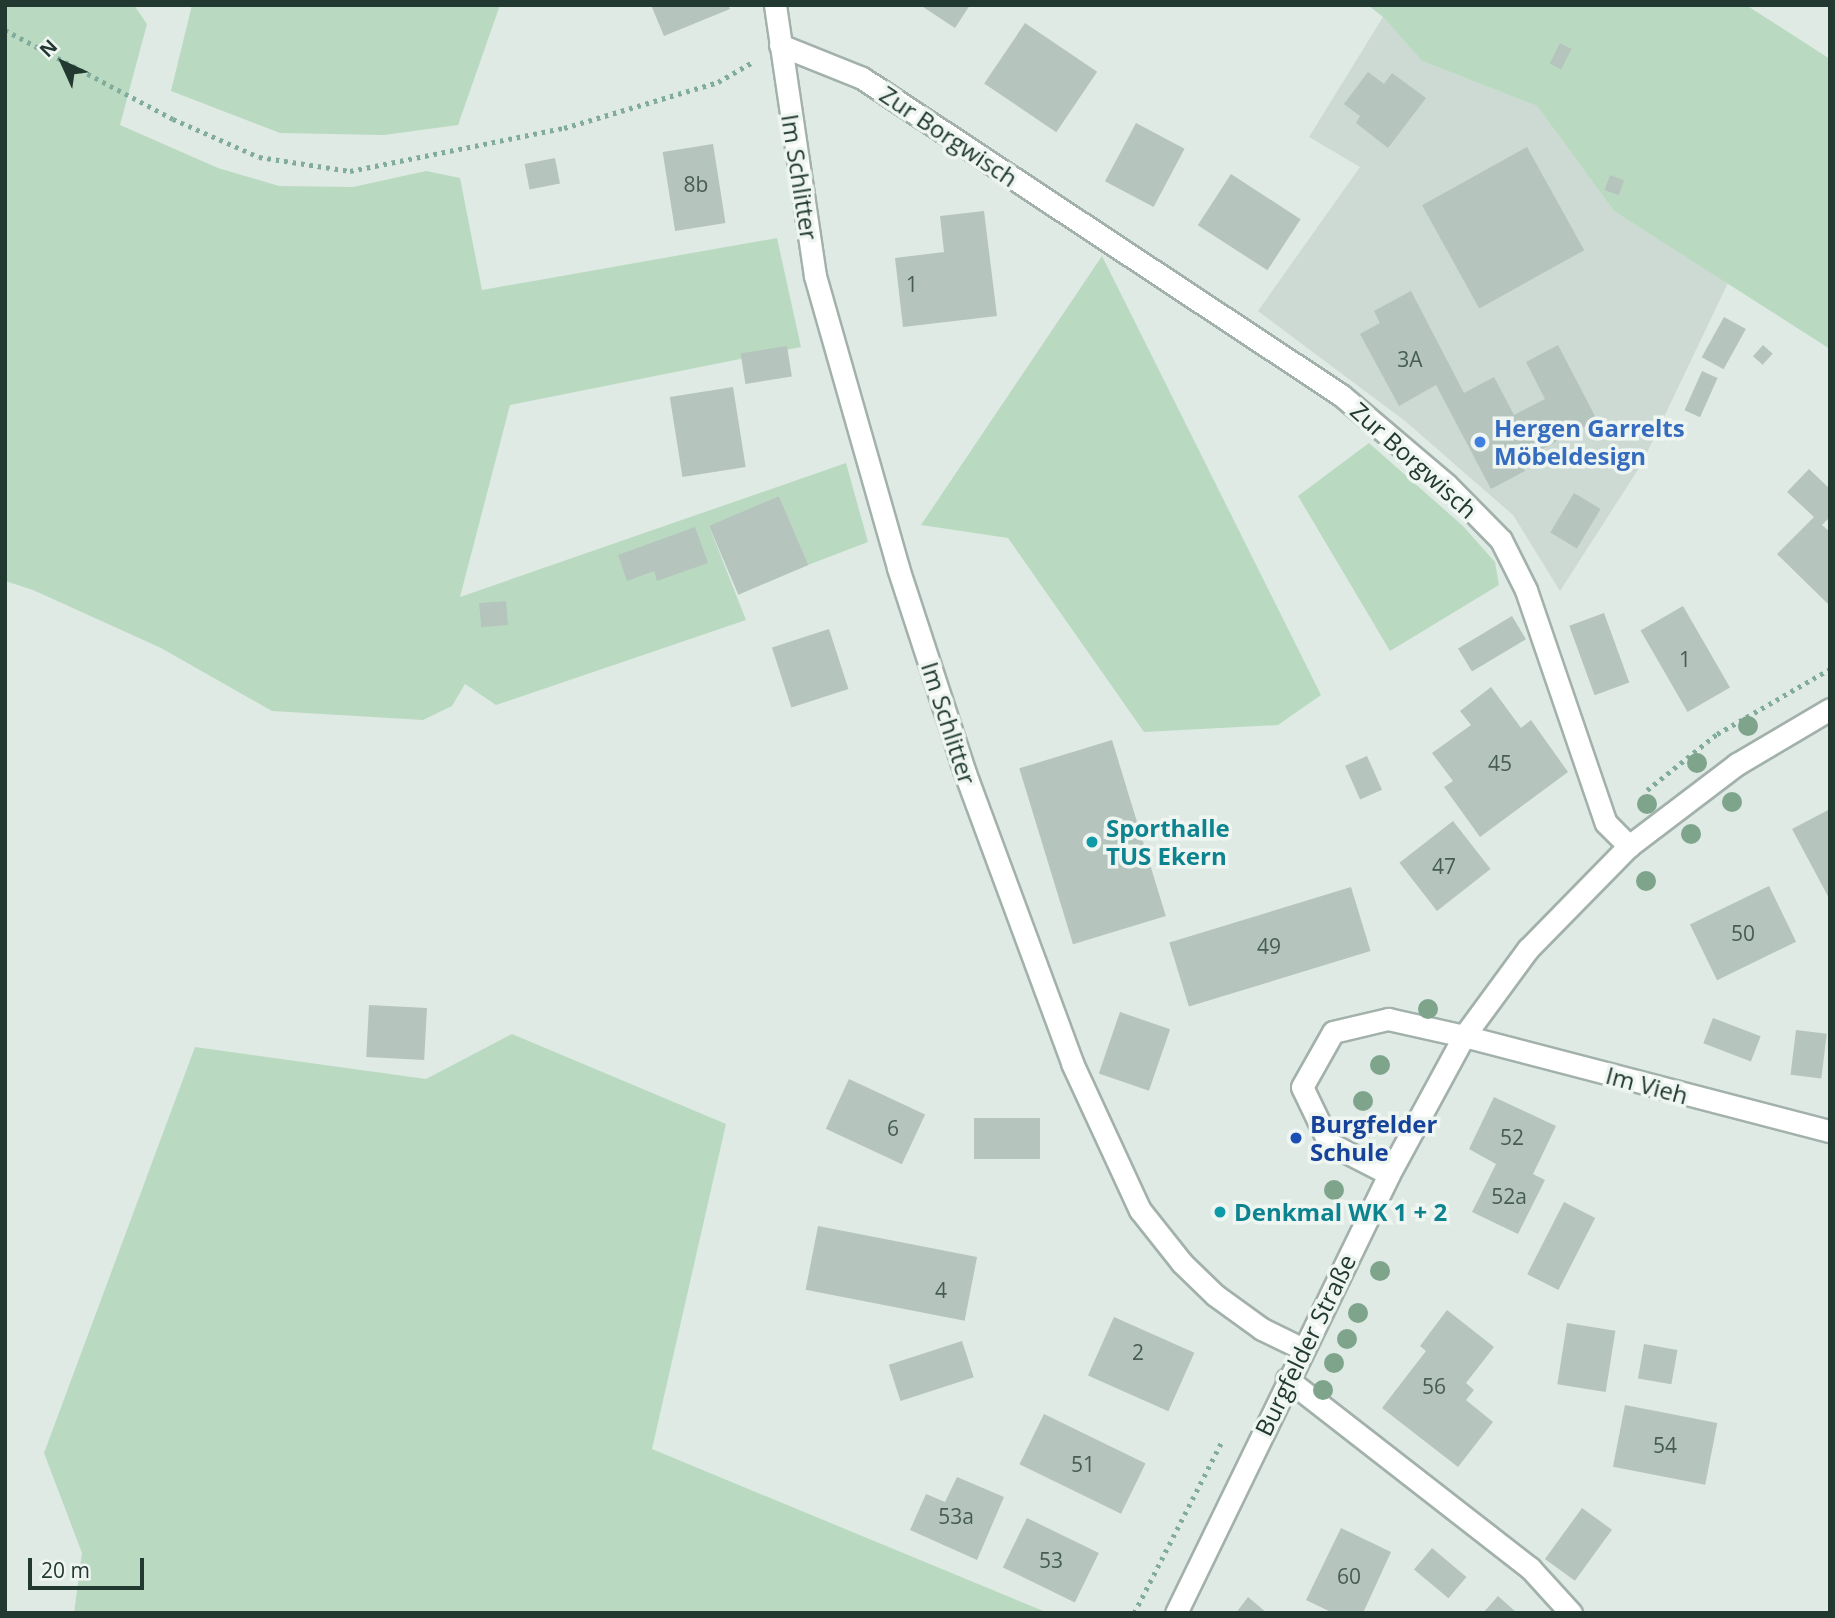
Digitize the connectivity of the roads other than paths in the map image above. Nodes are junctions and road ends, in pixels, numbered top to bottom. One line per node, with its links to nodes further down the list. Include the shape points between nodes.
1 (775, 5): 2 (street, Im Schlitter)
2 (780, 45): 4 (street, Zur Borgwisch, via 873,85 1341,395 1447,485 1501,540 1526,590 1606,824); 8 (street, Im Schlitter, via 815,276 898,568 965,773 1072,1063 1140,1210 1182,1263 1215,1295 1262,1329)
3 (1830, 709): 4 (street, Burgfelder Straße, via 1737,764)
4 (1629, 846): 5 (street, Burgfelder Straße, via 1528,949)
5 (1464, 1036): 6 (street, Im Vieh); 7 (street, Burgfelder Straße); 7 (street, Im Vieh, via 1388,1019 1333,1031 1302,1087 1329,1143)
6 (1830, 1131)
7 (1389, 1174): 8 (street, Burgfelder Straße)
8 (1303, 1349): 9 (street, Burgfelder Straße)
9 (1287, 1379): 10 (street, Burgfelder Straße); 11 (street, via 1530,1568)
10 (1176, 1613)
11 (1571, 1613)

